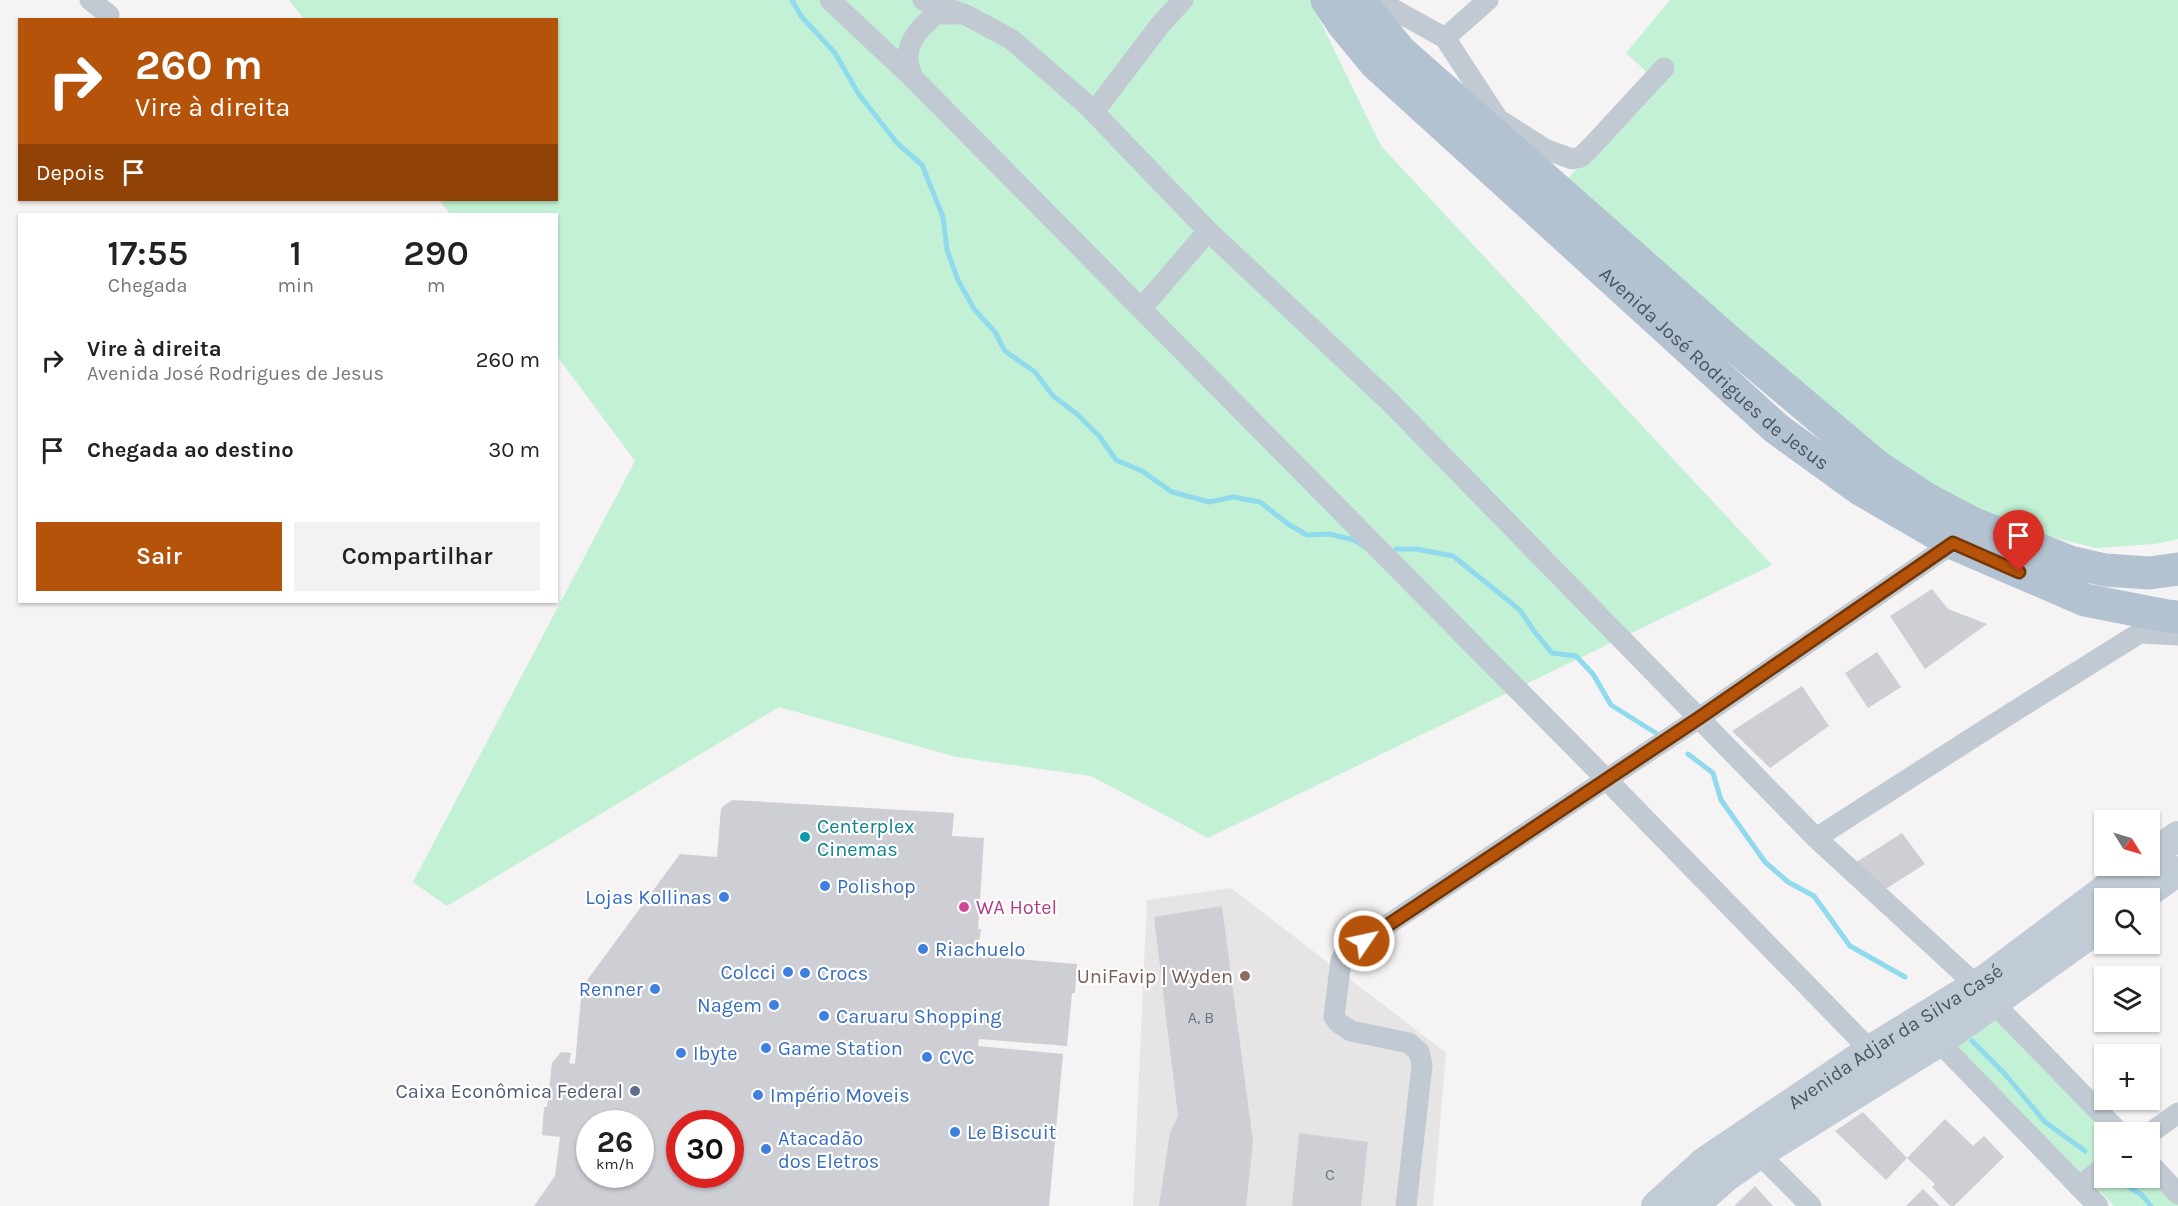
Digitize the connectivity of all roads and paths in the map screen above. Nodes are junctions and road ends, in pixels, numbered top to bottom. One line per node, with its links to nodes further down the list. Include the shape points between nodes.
1 (90, 0): 9 (street)
2 (830, 0): 13 (street)
3 (923, 0): 10 (street)
4 (1183, 0): 14 (street)
5 (1328, 0): 18 (main road, Avenida José Rodrigues de Jesus, via 1375,63 1777,429 1860,489)
6 (1359, 0): 15 (main road, Avenida José Rodrigues de Jesus, via 1400,51)
7 (1383, 0): 11 (street)
8 (1488, 0): 11 (street)
9 (109, 15)
10 (966, 15): 13 (street, via 936,14 920,27 908,59); 14 (street, via 1011,39)
11 (1445, 38): 15 (street)
12 (1665, 69): 15 (street, via 1581,157 1572,159)
13 (913, 78): 17 (street)
14 (1094, 112): 16 (street)
15 (1494, 125): 19 (main road, Avenida José Rodrigues de Jesus, via 1741,351 1878,467 1924,498 1972,523 2070,561 2105,570 2149,573)
16 (1208, 231): 17 (street); 21 (street, via 1389,401)
17 (1141, 309): 22 (street)
18 (1953, 543): 20 (main road, Avenida José Rodrigues de Jesus, via 2085,600); 21 (street)
19 (2178, 569)
20 (2166, 625): 24 (street, via 2013,712)
21 (1699, 718): 22 (street); 24 (street)
22 (1607, 780): 32 (street); 41 (street, via 1345,953 1341,960 1334,1017 1351,1031 1409,1043 1419,1052 1422,1065)
23 (2178, 836): 25 (main road)
24 (1816, 838): 30 (street)
25 (2160, 849)
26 (2178, 871): 28 (main road)
27 (2124, 876): 30 (main road, Avenida Adjar da Silva Casé)
28 (2154, 888)
29 (2094, 930): 30 (main road, Avenida Adjar da Silva Casé)
30 (1985, 994): 31 (main road, Avenida Adjar da Silva Casé); 32 (main road, Avenida Adjar da Silva Casé); 34 (street)
31 (1939, 1042): 36 (main road, Avenida Adjar da Silva Casé); 39 (street)
32 (1870, 1050): 42 (main road, Avenida Adjar da Silva Casé, via 1703,1163)
33 (2178, 1113): 35 (street)
34 (2109, 1122)
35 (2160, 1126)
36 (1759, 1154): 43 (main road, Avenida Adjar da Silva Casé); 44 (street)
37 (2094, 1175): 39 (street)
38 (2160, 1175): 40 (street)
39 (2079, 1187): 45 (street)
40 (2178, 1194)
41 (1406, 1206)
42 (1656, 1206)
43 (1692, 1206)
44 (1811, 1206)
45 (2097, 1206)

